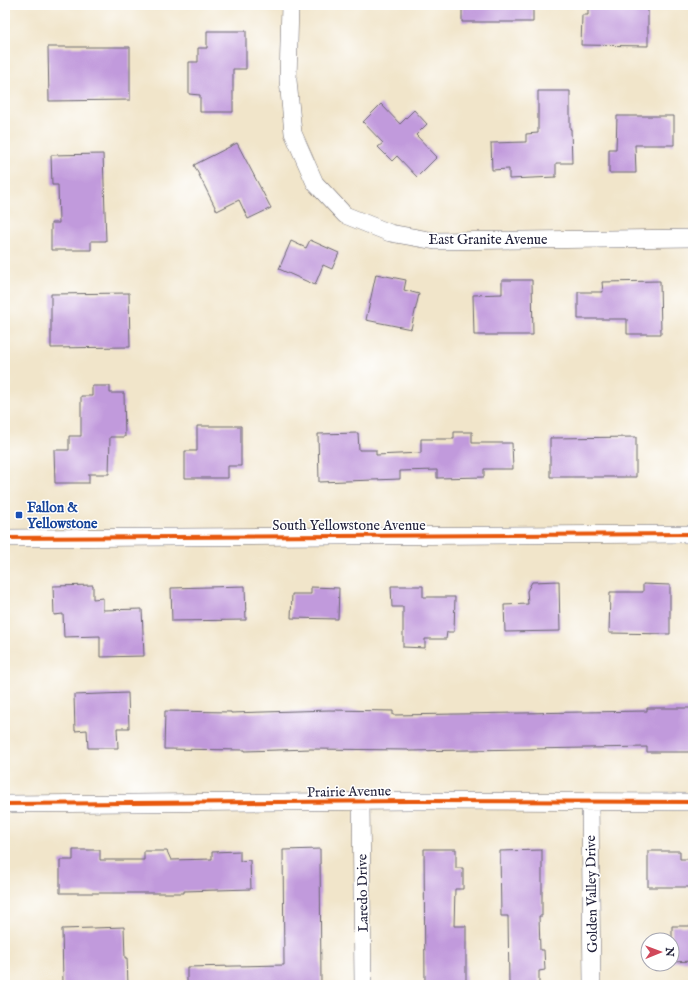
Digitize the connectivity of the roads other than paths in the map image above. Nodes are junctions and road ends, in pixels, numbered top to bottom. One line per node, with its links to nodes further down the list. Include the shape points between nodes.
1 (290, 5): 2 (street, East Granite Avenue, via 288,80 293,133 315,183 345,215 390,233 435,241)
2 (693, 238)
3 (693, 534): 4 (street, South Yellowstone Avenue)
4 (5, 538)
5 (361, 802): 6 (street, Prairie Avenue); 8 (street, Prairie Avenue); 9 (street, Laredo Drive)
6 (590, 802): 7 (street, Prairie Avenue); 10 (street, Golden Valley Drive)
7 (693, 802)
8 (5, 804)
9 (363, 985)
10 (592, 985)

